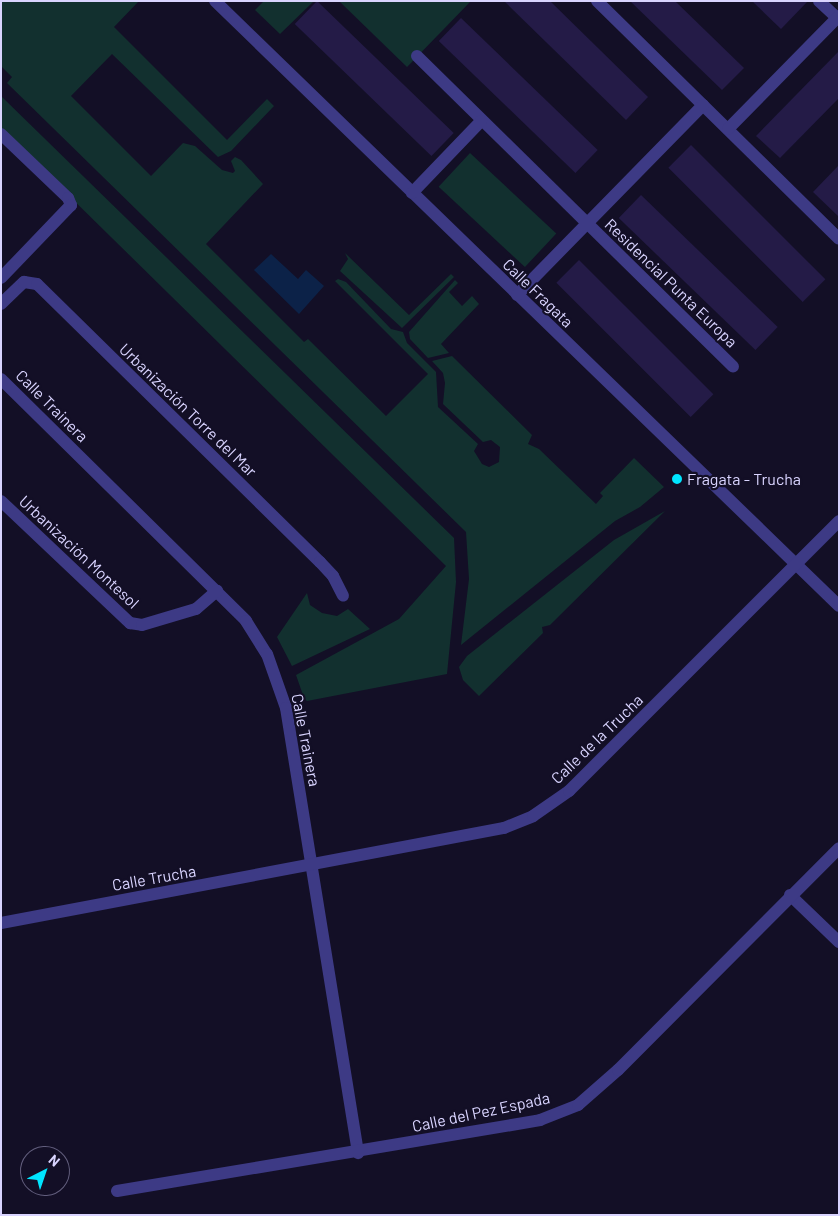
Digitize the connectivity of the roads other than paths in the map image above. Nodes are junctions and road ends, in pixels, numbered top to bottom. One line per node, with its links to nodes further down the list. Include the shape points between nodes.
1 (215, 1): 10 (street, Calle Fragata)
2 (597, 1): 6 (street)
3 (819, 1): 4 (street)
4 (838, 17): 8 (street)
5 (417, 56): 7 (street, Residencial Punta Europa)
6 (703, 105): 8 (street); 11 (street, Residencial Punta Europa)
7 (481, 121): 10 (street); 11 (street, Residencial Punta Europa)
8 (728, 129): 12 (street)
9 (1, 134): 13 (street, via 68,198 71,205)
10 (412, 193): 14 (street, Calle Fragata)
11 (587, 224): 14 (street, Residencial Punta Europa); 16 (street, Residencial Punta Europa)
12 (839, 239)
13 (1, 278)
14 (517, 295): 20 (street, Calle Fragata)
15 (1, 304): 22 (street, Urbanización Torre del Mar, via 24,282 37,284 320,562 336,580)
16 (733, 366)
17 (1, 379): 21 (street, Calle Trainera)
18 (1, 501): 21 (street, Urbanización Montesol, via 130,623 142,625 196,609)
19 (839, 521): 20 (street, Calle de la Trucha)
20 (796, 565): 23 (street, Calle Fragata); 25 (street, Calle de la Trucha, via 569,791 533,816 504,828)
21 (217, 591): 25 (street, Calle Trainera, via 246,621 267,654 286,708)
22 (343, 596)
23 (839, 606)
24 (839, 848): 26 (street, Calle del Pez Espada)
25 (314, 865): 27 (street, Calle Trucha); 29 (street, Calle Trainera)
26 (790, 895): 28 (street); 29 (street, Calle del Pez Espada, via 618,1070 578,1105 540,1120)
27 (1, 923)
28 (839, 942)
29 (358, 1153): 30 (street, Calle del Pez Espada)
30 (118, 1191)

